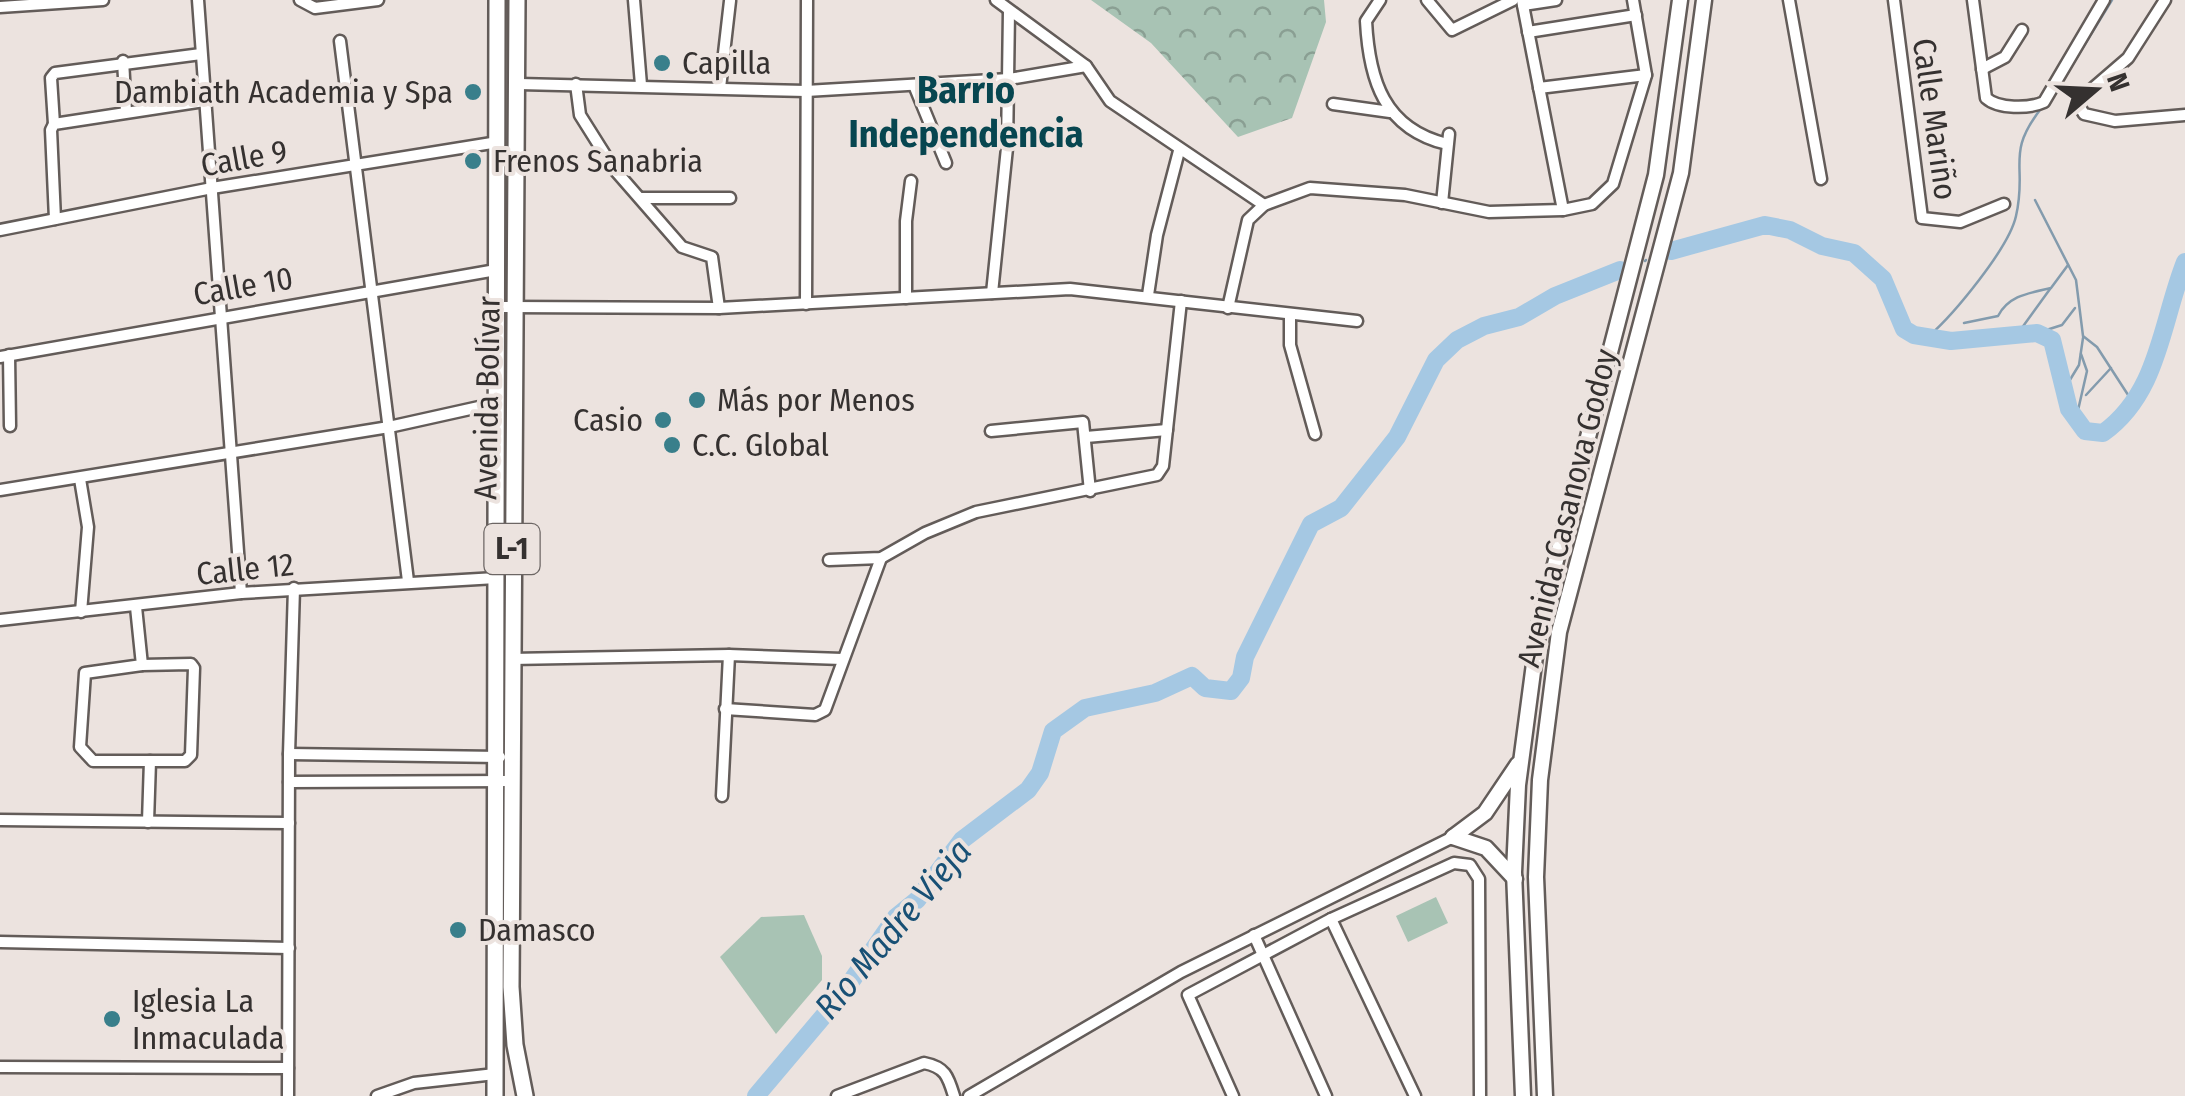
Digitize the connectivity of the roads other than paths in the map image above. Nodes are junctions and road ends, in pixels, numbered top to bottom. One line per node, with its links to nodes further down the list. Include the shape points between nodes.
1 (103, 0): 23 (street)
2 (198, 0): 29 (street)
3 (300, 0): 4 (street, via 315,8)
4 (378, 0)
5 (497, 0): 48 (main road, Avenida Bolívar / L-1)
6 (516, 0): 35 (main road, Avenida Bolívar / L-1)
7 (634, 0): 37 (street)
8 (807, 0): 41 (street)
9 (996, 0): 24 (street)
10 (1380, 0): 45 (street, via 1366,22 1367,41)
11 (1427, 0): 22 (street, via 1452,30)
12 (1556, 0): 22 (street)
13 (1632, 0): 25 (street)
14 (1680, 0): 105 (street, Avenida Casanova Godoy, via 1656,175 1539,626)
15 (1704, 0): 135 (street, Avenida Casanova Godoy, via 1681,173 1559,632 1538,808)
16 (1789, 0): 52 (street)
17 (1894, 0): 58 (street, Calle Mariño, via 1922,218 1960,222)
18 (1973, 0): 32 (street)
19 (2104, 0): 32 (street, via 2044,102 1997,105 1986,98)
20 (2165, 0): 46 (street, via 2128,58 2077,102 2084,114 2115,121)
21 (730, 1): 39 (street)
22 (1519, 2): 27 (street)
23 (0, 7)
24 (1009, 11): 31 (street); 34 (street)
25 (1636, 15): 27 (street); 33 (street)
26 (2022, 30): 32 (street, via 2005,57)
27 (1528, 32): 40 (street)
28 (340, 41): 51 (street)
29 (201, 54): 30 (street); 42 (street)
30 (122, 61): 44 (street); 47 (street, via 55,73)
31 (1086, 66): 34 (street); 49 (street, via 1110,101)
32 (1982, 70)
33 (1646, 75): 40 (street); 60 (street, via 1613,184 1592,204)
34 (1009, 79): 38 (street); 65 (street)
35 (519, 84): 36 (street); 71 (main road, Avenida Bolívar / L-1)
36 (576, 84): 37 (street); 55 (street, via 580,115)
37 (641, 85): 39 (street)
38 (914, 85): 41 (street); 50 (street)
39 (720, 88): 41 (street)
40 (1539, 88): 60 (street)
41 (806, 91): 69 (street)
42 (204, 101): 44 (street); 54 (street)
43 (1334, 104): 45 (street)
44 (126, 111): 47 (street)
45 (1390, 112): 57 (street, via 1427,140 1448,139)
46 (2185, 115)
47 (54, 124): 61 (street)
48 (498, 142): 51 (street, Calle 9); 63 (main road, Avenida Bolívar / L-1)
49 (1179, 151): 59 (street); 66 (street)
50 (946, 163)
51 (352, 164): 54 (street, Calle 9); 64 (street)
52 (1821, 179)
53 (911, 181): 67 (street)
54 (212, 188): 61 (street, Calle 9); 74 (street)
55 (640, 198): 56 (street); 72 (street, via 682,247 712,257)
56 (730, 198)
57 (1442, 202): 59 (street, via 1322,187); 60 (street, via 1488,212)
58 (2004, 204)
59 (1264, 205): 73 (street, via 1248,220)
60 (1563, 210)
61 (55, 219): 62 (street, Calle 9)
62 (0, 230)
63 (496, 270): 64 (street, Calle 10); 70 (main road, Avenida Bolívar / L-1)
64 (373, 289): 74 (street, Calle 10); 80 (street)
65 (992, 293): 66 (street); 67 (street)
66 (1148, 295): 68 (street)
67 (906, 298): 69 (street)
68 (1181, 301): 73 (street); 81 (street)
69 (806, 304): 72 (street)
70 (496, 307): 71 (street); 78 (main road, Avenida Bolívar / L-1)
71 (515, 307): 72 (street); 99 (main road, Avenida Bolívar / L-1)
72 (719, 308)
73 (1228, 308): 75 (street)
74 (221, 315): 77 (street, Calle 10); 85 (street)
75 (1290, 316): 76 (street); 83 (street, via 1290,346)
76 (1357, 321)
77 (4, 356): 79 (street)
78 (496, 402): 80 (street); 91 (main road, Avenida Bolívar / L-1)
79 (10, 426)
80 (389, 426): 85 (street); 92 (street)
81 (1167, 430): 84 (street); 88 (street, via 1157,475)
82 (991, 431): 84 (street, via 1081,421)
83 (1315, 434)
84 (1086, 437): 88 (street)
85 (230, 454): 86 (street); 94 (street)
86 (80, 478): 87 (street); 96 (street, via 88,527)
87 (0, 490)
88 (1090, 491): 89 (street, via 965,516)
89 (881, 558): 90 (street); 100 (street)
90 (829, 560)
91 (496, 578): 92 (street, Calle 12); 104 (main road, Avenida Bolívar / L-1)
92 (408, 581): 93 (street, Calle 12)
93 (294, 588): 94 (street, Calle 12); 103 (street)
94 (241, 592): 95 (street, Calle 12)
95 (136, 607): 96 (street, Calle 12); 101 (street)
96 (81, 612): 97 (street, Calle 12)
97 (0, 620)
98 (730, 654): 99 (street); 100 (street); 102 (street)
99 (510, 659): 104 (main road, Avenida Bolívar / L-1)
100 (842, 659): 102 (street, via 820,714)
101 (142, 665): 106 (street, via 194,668 191,754 185,761); 106 (street, via 85,672 80,747 93,761)
102 (725, 709): 109 (street)
103 (288, 754): 104 (street); 108 (street)
104 (503, 757): 107 (main road, Avenida Bolívar / L-1)
105 (1522, 758): 113 (street, via 1485,814); 114 (street, Avenida Casanova Godoy)
106 (150, 761): 111 (street)
107 (503, 781): 108 (street); 122 (main road, Avenida Bolívar / L-1); 126 (main road, Avenida Bolívar / L-1, via 514,1045)
108 (289, 782): 112 (street)
109 (722, 796)
110 (0, 820): 111 (street)
111 (148, 822): 112 (street)
112 (289, 822): 118 (street)
113 (1453, 836): 114 (street, via 1486,848); 116 (street)
114 (1515, 880): 134 (street, Avenida Casanova Godoy)
115 (1331, 919): 119 (street); 132 (street); 133 (street, via 1454,863 1470,866 1478,879)
116 (1254, 935): 119 (street); 129 (street)
117 (0, 942): 118 (street)
118 (288, 948): 121 (street)
119 (1263, 955): 130 (street, via 1188,995); 131 (street)
120 (0, 1068): 121 (street)
121 (288, 1068): 123 (street)
122 (495, 1074): 124 (street, via 414,1083); 125 (main road, Avenida Bolívar / L-1)
123 (288, 1096)
124 (377, 1096)
125 (495, 1096)
126 (525, 1096)
127 (837, 1096): 128 (street, via 924,1063 948,1074)
128 (954, 1096)
129 (968, 1096)
130 (1233, 1096)
131 (1326, 1096)
132 (1415, 1096)
133 (1480, 1096)
134 (1523, 1096)
135 (1545, 1096)

